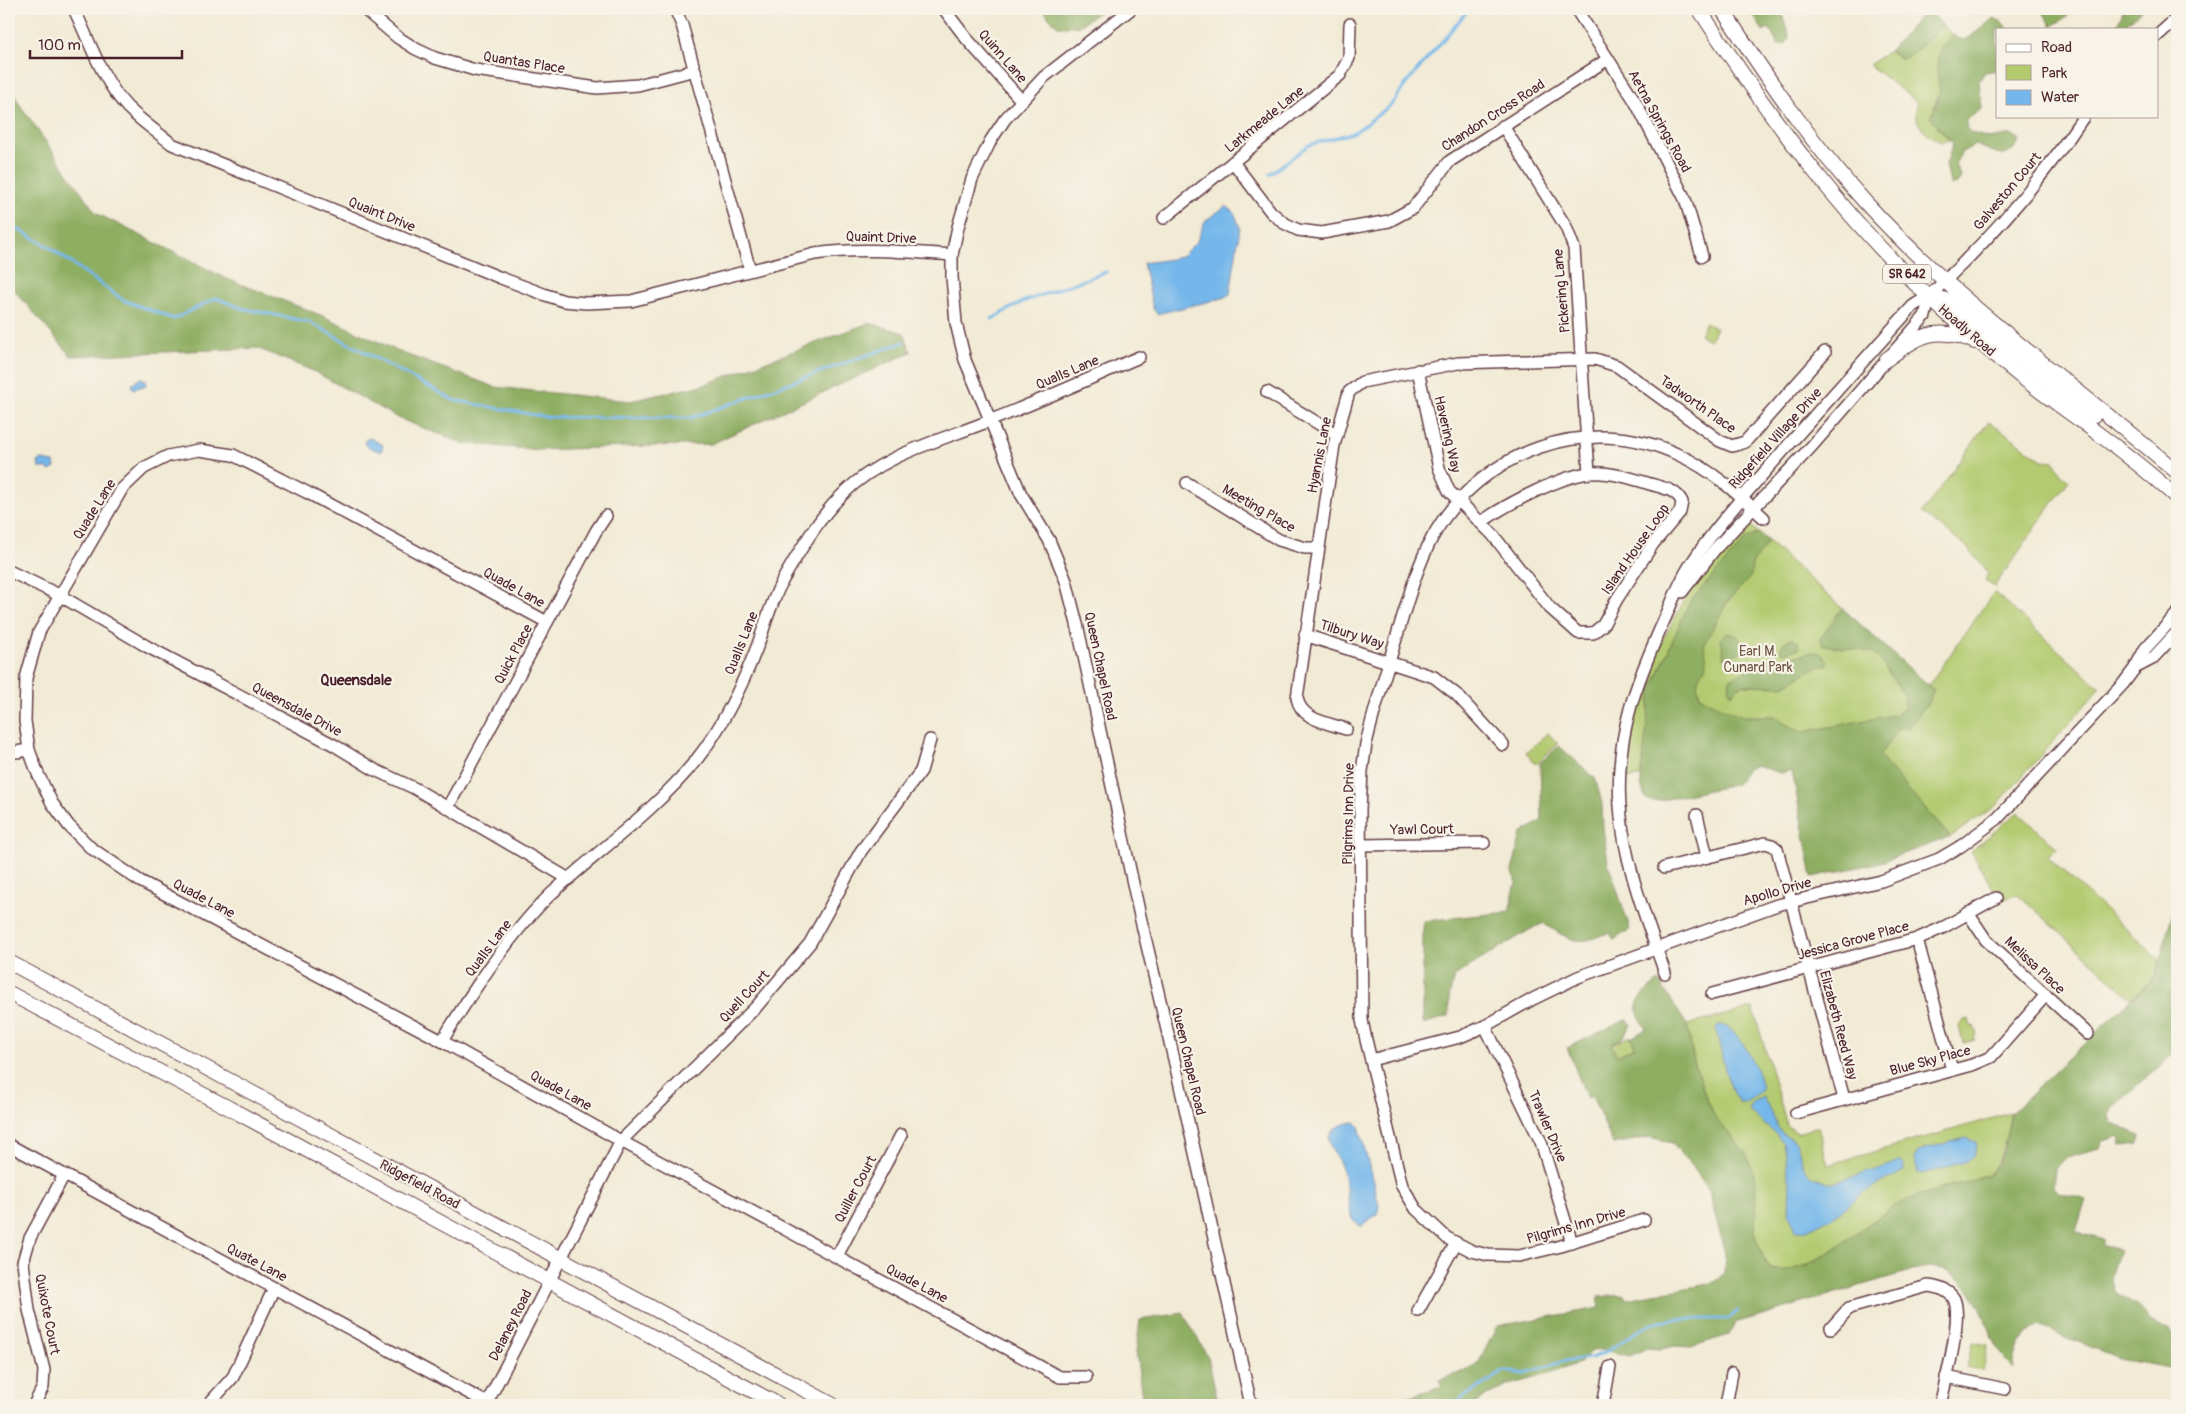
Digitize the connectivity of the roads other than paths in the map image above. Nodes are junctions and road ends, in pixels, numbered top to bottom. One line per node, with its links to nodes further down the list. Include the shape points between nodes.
1 (74, 9): 21 (street, Quaint Drive, via 114,91 140,120 172,144 502,278 564,301 608,304)
2 (364, 9): 13 (street, Quantas Place, via 416,49 475,70 597,88 638,85)
3 (675, 9): 13 (street)
4 (944, 9): 14 (street, Quinn Lane)
5 (1131, 9): 14 (street, Queen Chapel Road, via 1044,77)
6 (1576, 9): 12 (street, Aetna Springs Road)
7 (1700, 9): 23 (main road, Hoadly Road / SR 642, via 1798,152 1871,237)
8 (1722, 9): 22 (main road, Hoadly Road / SR 642, via 1797,119 1834,166 1880,217)
9 (2177, 18): 11 (street)
10 (1350, 24): 17 (street, Larkmeade Lane, via 1348,58 1340,75)
11 (2158, 35)
12 (1608, 59): 16 (street, Chandon Cross Road); 20 (street, Aetna Springs Road, via 1635,101 1685,199)
13 (695, 70): 21 (street)
14 (1021, 100): 19 (street, Queen Chapel Road, via 978,163)
15 (2083, 118): 22 (street, Galveston Court, via 2030,190)
16 (1503, 126): 17 (street, Chandon Cross Road, via 1450,161 1426,194 1406,214 1389,221 1322,233 1298,230 1279,219); 27 (street, Pickering Lane, via 1571,237)
17 (1233, 162): 18 (street, Larkmeade Lane)
18 (1164, 218)
19 (952, 255): 21 (street, Quaint Drive, via 839,250); 31 (street, Queen Chapel Road, via 953,300 960,343)
20 (1702, 256)
21 (750, 270)
22 (1945, 280): 23 (street, Ridgefield Village Drive); 34 (main road, Hoadly Road / SR 642)
23 (1930, 296): 24 (main road, Hoadly Road / SR 642); 28 (street, Ridgefield Village Drive, via 1925,316); 34 (main road, via 1954,302 2042,377 2129,440); 38 (street, Ridgefield Village Drive, via 1913,306)
24 (1990, 349): 28 (main road, via 1956,335 1935,333 1915,339); 39 (main road, Hoadly Road / SR 642)
25 (1825, 352): 27 (street, Tadworth Place, via 1745,442 1732,446 1720,441 1617,366 1595,359)
26 (1139, 357): 31 (street, Qualls Lane)
27 (1581, 359): 29 (street, Hyannis Lane, via 1458,363); 33 (street, Pickering Lane)
28 (1887, 360): 41 (street, Ridgefield Village Drive)
29 (1418, 370): 32 (street, Hyannis Lane, via 1355,385 1348,392); 40 (street, Havering Way, via 1439,468)
30 (1267, 392): 32 (street)
31 (990, 421): 66 (street, Qualls Lane, via 900,455 855,483 838,498 783,579 743,682 712,739 684,774 644,814); 108 (street, Queen Chapel Road, via 1021,494 1049,540 1066,581)
32 (1337, 434): 45 (street, Hyannis Lane)
33 (1587, 437): 36 (street, Pickering Lane); 38 (street, Pilgrims Inn Drive, via 1636,440 1677,454 1712,474); 40 (street, Pilgrims Inn Drive, via 1553,443 1520,454 1486,474)
34 (2152, 450): 35 (main road, Hoadly Road / SR 642)
35 (2177, 472)
36 (1589, 473): 44 (street, Island House Loop, via 1510,504); 44 (street, Island House Loop, via 1600,472 1675,491 1682,502 1680,512 1642,560 1603,625 1593,633 1578,633 1563,622)
37 (1187, 483): 45 (street, Meeting Place, via 1279,540 1305,548)
38 (1741, 498): 41 (street, Pilgrims Inn Drive); 49 (street, Ridgefield Village Drive, via 1691,564)
39 (2177, 498)
40 (1457, 501): 44 (street, Island House Loop); 53 (street, Pilgrims Inn Drive, via 1432,537 1423,557)
41 (1754, 509): 43 (street, Pilgrims Inn Drive); 49 (street, Ridgefield Village Drive, via 1698,570)
42 (606, 516): 50 (street, Quick Place)
43 (1764, 518)
44 (1482, 522)
45 (1318, 548): 52 (street, Hyannis Lane)
46 (9, 571): 47 (street, Queensdale Drive)
47 (60, 595): 50 (street, Quade Lane, via 107,513 132,478 168,456 186,451 215,451 233,455 300,488); 58 (street, Quade Lane, via 39,632 26,678 25,721); 60 (street, Queensdale Drive, via 148,647)
48 (2177, 614): 54 (street, Apollo Drive, via 2145,649)
49 (1666, 616): 71 (street, Ridgefield Village Drive, via 1632,697 1623,734 1619,775 1621,817 1629,864)
50 (547, 622): 60 (street, Quick Place)
51 (2177, 632): 54 (street, Apollo Drive, via 2152,659)
52 (1305, 635): 53 (street, Tilbury Way); 55 (street, Hyannis Lane, via 1298,705 1307,715)
53 (1390, 662): 57 (street, Tilbury Way, via 1434,677 1446,685); 63 (street, Pilgrims Inn Drive, via 1364,758)
54 (2135, 668): 68 (street, Apollo Drive, via 1997,819 1961,846 1919,868 1881,881)
55 (1346, 729)
56 (930, 740): 86 (street, Quell Court, via 921,771 861,851 810,943 757,1006)
57 (1503, 745)
58 (29, 750): 59 (street); 80 (street, Quade Lane, via 52,802 68,826 109,862)
59 (9, 753)
60 (448, 807): 66 (street, Queensdale Drive)
61 (1697, 815): 64 (street)
62 (1484, 843): 63 (street, Yawl Court)
63 (1361, 845): 81 (street, Pilgrims Inn Drive, via 1362,1020)
64 (1706, 857): 65 (street); 68 (street, Elizabeth Reed Way, via 1772,844 1779,856)
65 (1664, 868)
66 (569, 879): 80 (street, Qualls Lane, via 549,896 508,944)
67 (1996, 898): 69 (street, Jessica Grove Place)
68 (1790, 901): 71 (street, Apollo Drive); 73 (street, Elizabeth Reed Way)
69 (1968, 913): 70 (street, Jessica Grove Place); 77 (street, Melissa Place, via 1982,936)
70 (1917, 939): 73 (street, Jessica Grove Place); 82 (street)
71 (1657, 948): 74 (street, Ridgefield Village Drive); 78 (street, Apollo Drive, via 1560,984)
72 (9, 962): 93 (main road, Ridgefield Road)
73 (1808, 968): 76 (street, Jessica Grove Place); 83 (street, Elizabeth Reed Way)
74 (1665, 973)
75 (9, 993): 94 (main road, Ridgefield Road)
76 (1712, 994)
77 (2046, 995): 79 (street, Melissa Place); 82 (street, Blue Sky Place, via 1988,1059)
78 (1485, 1026): 81 (street, Apollo Drive, via 1446,1041); 91 (street, Trawler Drive, via 1541,1142)
79 (2088, 1034)
80 (442, 1041): 86 (street, Quade Lane)
81 (1371, 1060): 90 (street, Pilgrims Inn Drive, via 1402,1186 1426,1220)
82 (1952, 1070): 83 (street, Blue Sky Place)
83 (1844, 1099): 84 (street, Blue Sky Place)
84 (1796, 1113)
85 (900, 1135): 92 (street, Quiller Court)
86 (621, 1141): 92 (street, Quade Lane); 93 (street, Quell Court)
87 (9, 1145): 88 (street, Quate Lane)
88 (64, 1175): 95 (street, Quate Lane); 104 (street, Quixote Court, via 30,1238 23,1262 44,1370 43,1387)
89 (1644, 1220): 91 (street, Pilgrims Inn Drive)
90 (1456, 1243): 91 (street, Pilgrims Inn Drive, via 1480,1253 1503,1257); 96 (street)
91 (1572, 1243)
92 (837, 1256): 100 (street, Quade Lane, via 1052,1373)
93 (561, 1259): 94 (street, Delaney Road); 107 (main road, Ridgefield Road)
94 (549, 1281): 103 (street, Delaney Road); 106 (main road, Ridgefield Road)
95 (274, 1288): 103 (street, Quate Lane); 105 (street, via 234,1376)
96 (1418, 1311)
97 (1831, 1328): 101 (street, via 1849,1308 1928,1286 1938,1287 1953,1298 1956,1307 1957,1321)
98 (1610, 1367): 109 (street)
99 (1732, 1373): 110 (street)
100 (1086, 1377)
101 (1946, 1377): 102 (street); 111 (street)
102 (2005, 1389)
103 (488, 1404)
104 (34, 1405)
105 (208, 1405)
106 (778, 1405)
107 (833, 1405)
108 (1251, 1405)
109 (1603, 1405)
110 (1726, 1405)
111 (1940, 1405)

